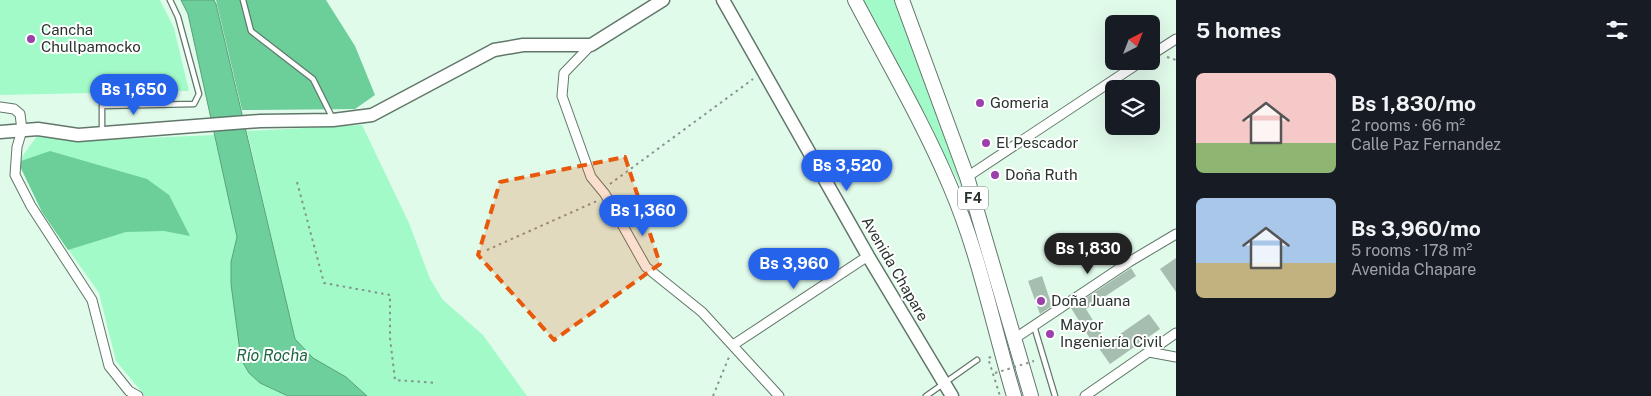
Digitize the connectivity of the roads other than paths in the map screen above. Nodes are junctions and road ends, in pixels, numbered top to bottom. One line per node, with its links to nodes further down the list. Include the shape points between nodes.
1 (170, 0): 15 (lane, via 178,17 199,94 194,104 102,106)
2 (243, 0): 12 (lane, via 251,31 313,79)
3 (663, 0): 8 (main road)
4 (723, 0): 18 (main road, Avenida Chapare)
5 (855, 0): 31 (highway, F4, via 951,187 985,288)
6 (905, 1): 16 (highway, F4)
7 (1176, 39): 9 (street)
8 (591, 45): 12 (main road, via 523,45 494,50 372,115); 22 (street, via 564,74 562,96 591,177 602,190 646,266 702,312)
9 (1160, 49)
10 (1128, 70): 16 (street)
11 (0, 107): 13 (street, via 14,109 20,114)
12 (333, 120): 15 (main road, via 260,121)
13 (22, 130): 14 (main road); 15 (main road); 27 (street, via 15,175 31,206 92,300 109,366 129,391)
14 (0, 132)
15 (102, 133)
16 (967, 177): 21 (highway, F4)
17 (1176, 234): 19 (street)
18 (868, 256): 22 (street); 26 (main road, Avenida Chapare)
19 (1034, 326): 21 (street); 33 (lane)
20 (1176, 333): 23 (street)
21 (1014, 339): 32 (highway, F4)
22 (733, 345): 28 (street)
23 (1149, 352): 24 (street); 34 (street)
24 (1176, 357)
25 (977, 360): 26 (lane)
26 (943, 383): 29 (lane); 30 (main road, Avenida Chapare)
27 (138, 396)
28 (779, 396)
29 (926, 396)
30 (952, 396)
31 (1014, 396)
32 (1031, 396)
33 (1055, 396)
34 (1085, 396)

